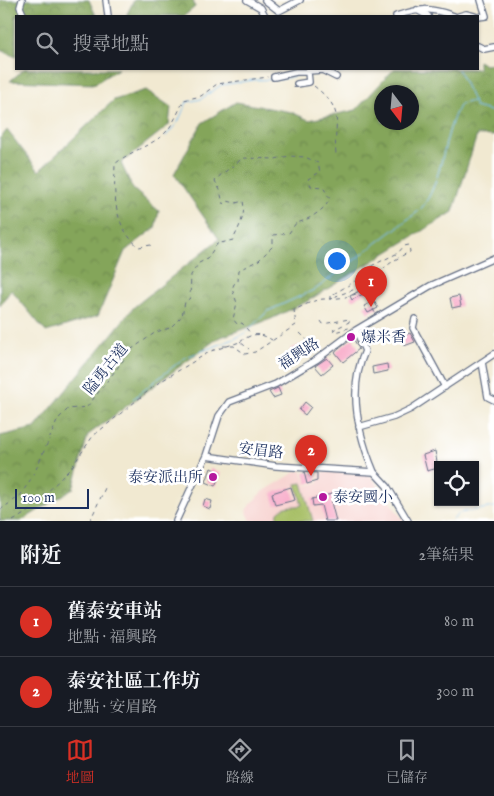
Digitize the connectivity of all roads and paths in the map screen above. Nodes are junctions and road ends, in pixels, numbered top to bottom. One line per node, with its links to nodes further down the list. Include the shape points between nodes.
1 (22, 0): 8 (street, via 20,7)
2 (106, 0): 9 (street)
3 (247, 0): 10 (street)
4 (265, 0): 5 (street, via 279,11)
5 (300, 0)
6 (481, 0): 14 (street, via 486,16)
7 (415, 10): 11 (street); 12 (street); 13 (street, via 434,9)
8 (24, 15)
9 (108, 15)
10 (264, 15)
11 (399, 15)
12 (427, 15)
13 (451, 15)
14 (479, 17)
15 (479, 46): 16 (street)
16 (494, 48)
17 (308, 71): 18 (street); 19 (street, via 322,70); 20 (street)
18 (274, 77): 23 (path, via 217,84 201,96 184,100 162,136 115,164 114,193 119,222 138,247)
19 (336, 77)
20 (309, 82): 21 (street); 22 (path, via 329,98 336,111 339,122 335,136)
21 (297, 84)
22 (336, 155)
23 (151, 245)
24 (494, 258): 30 (street, 福興路, via 430,286)
25 (371, 287): 27 (path, via 355,296)
26 (330, 300): 27 (path); 27 (path, via 330,296 354,282 363,270 409,245 410,252 392,261 364,286 336,296); 33 (path, via 323,299 294,310 296,325)
27 (334, 300)
28 (415, 319): 40 (street, via 413,328)
29 (321, 321): 30 (path, via 323,324 349,319 333,330 352,327)
30 (356, 330): 38 (street, 福興路); 42 (street, via 365,351 358,366 355,401)
31 (300, 333): 38 (path)
32 (251, 334): 33 (path); 34 (path); 46 (path, 隘勇古道, via 242,322 237,324 233,319 237,303 232,289 238,281 239,270 259,260 273,246 273,235 289,233 296,224 310,220 330,199 323,187 311,186 308,179 320,172 318,163 305,157 242,158 233,168 223,171 215,181 223,204 243,200 245,209 233,240 217,244 191,275 190,298 185,302 182,316 170,328 156,332 132,349 87,407 68,409 58,419 34,474 20,496)
33 (272, 340): 35 (path, via 255,352 244,354 234,346)
34 (240, 342): 35 (path); 36 (path)
35 (222, 346): 47 (path, via 158,383 93,436 71,468 29,510)
36 (250, 348)
37 (494, 354): 39 (street)
38 (319, 358): 43 (street, 福興路, via 276,384 229,402 219,416)
39 (482, 362): 40 (street); 41 (street, via 488,397)
40 (445, 387): 42 (street, via 394,418)
41 (494, 400)
42 (359, 427): 44 (street)
43 (206, 456): 44 (street, 安眉路, via 276,466); 49 (street, 福興路)
44 (374, 472): 50 (street, via 387,486)
45 (104, 488): 48 (path)
46 (0, 510)
47 (13, 521)
48 (90, 521)
49 (176, 521)
50 (408, 521)

